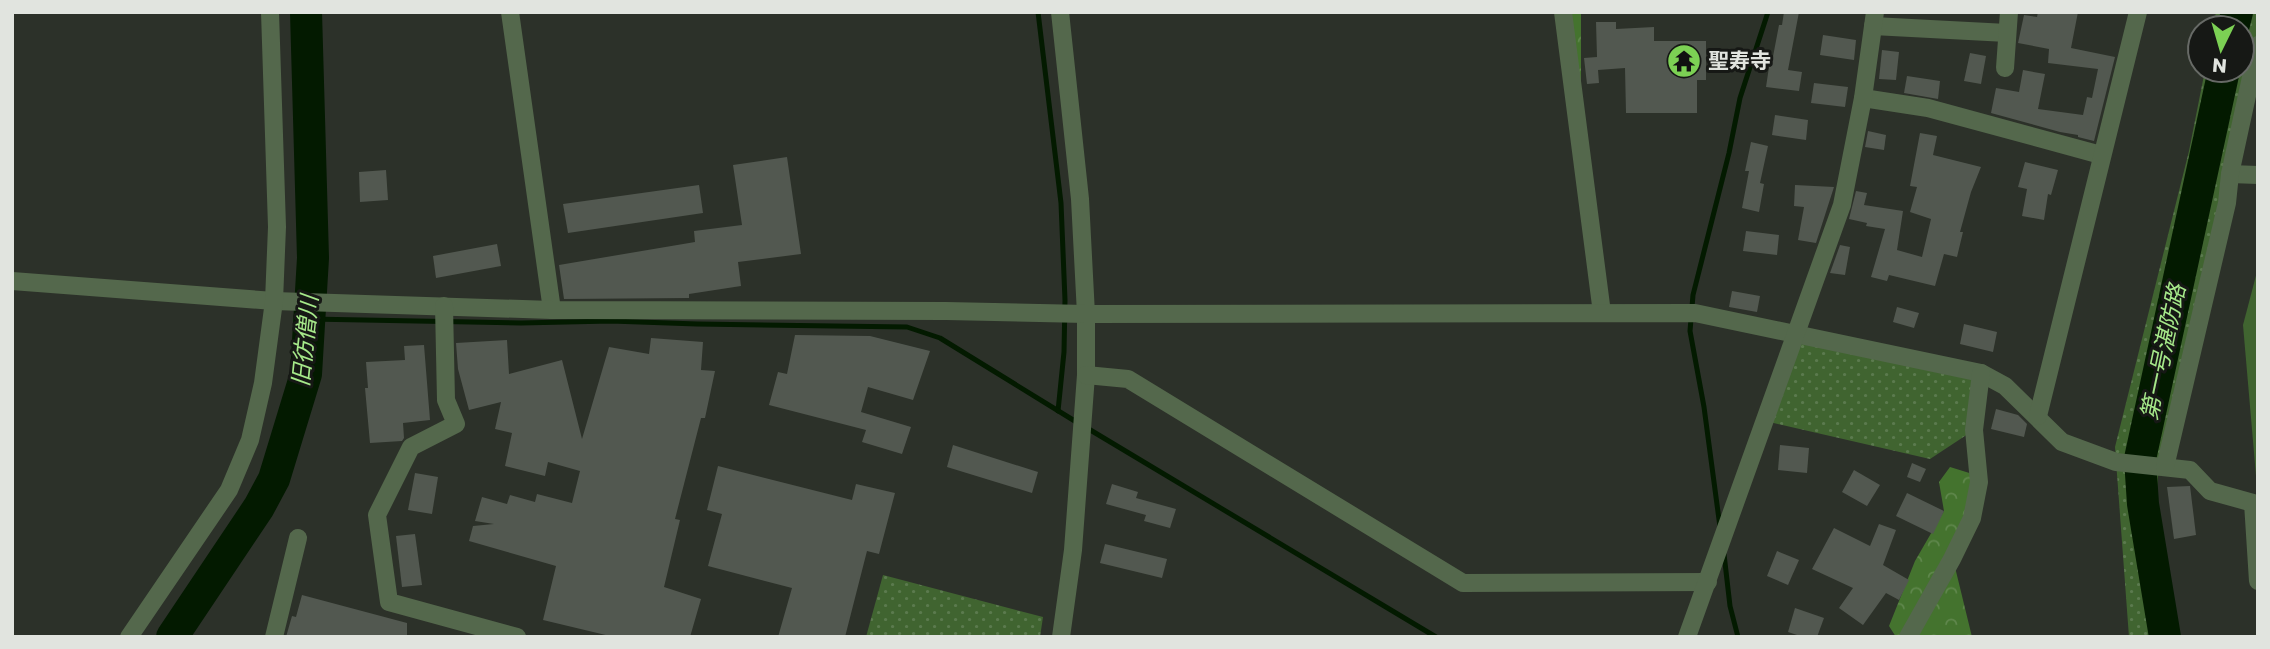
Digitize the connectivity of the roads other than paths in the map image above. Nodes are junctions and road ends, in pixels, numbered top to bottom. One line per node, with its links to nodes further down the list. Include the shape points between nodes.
1 (270, 12): 16 (street, via 277,227)
2 (510, 12): 18 (street)
3 (1060, 12): 20 (street, via 1080,200)
4 (1563, 12): 19 (street)
5 (2008, 12): 8 (street)
6 (2138, 12): 12 (street)
7 (1874, 19): 8 (street); 11 (street)
8 (2007, 33): 10 (street)
9 (2258, 46): 13 (street)
10 (2005, 68)
11 (1863, 98): 12 (street, via 1928,107); 21 (street, via 1842,205)
12 (2101, 155): 24 (street)
13 (2230, 174): 14 (street); 25 (street, via 2227,203)
14 (2258, 175)
15 (12, 281): 16 (street)
16 (274, 301): 17 (street); 29 (street, via 253,429 229,490)
17 (444, 306): 18 (street); 31 (street, via 446,400 456,424 411,447 377,514 389,602)
18 (552, 310): 20 (street)
19 (1602, 313): 20 (street); 21 (street, via 1695,313)
20 (1086, 314): 23 (street)
21 (1795, 334): 22 (street); 28 (street)
22 (1982, 373): 24 (street, via 2005,386); 34 (street, via 1974,430 1979,482 1972,518)
23 (1086, 375): 28 (street, via 1128,379 1463,583); 32 (street, via 1073,550)
24 (2038, 416): 25 (street, via 2062,442 2116,462)
25 (2162, 466): 27 (street, via 2190,470 2210,491 2253,503)
26 (298, 538): 30 (street)
27 (2258, 581)
28 (1708, 582): 33 (street)
29 (129, 637)
30 (274, 637)
31 (517, 637)
32 (1061, 637)
33 (1687, 637)
34 (1908, 637)

